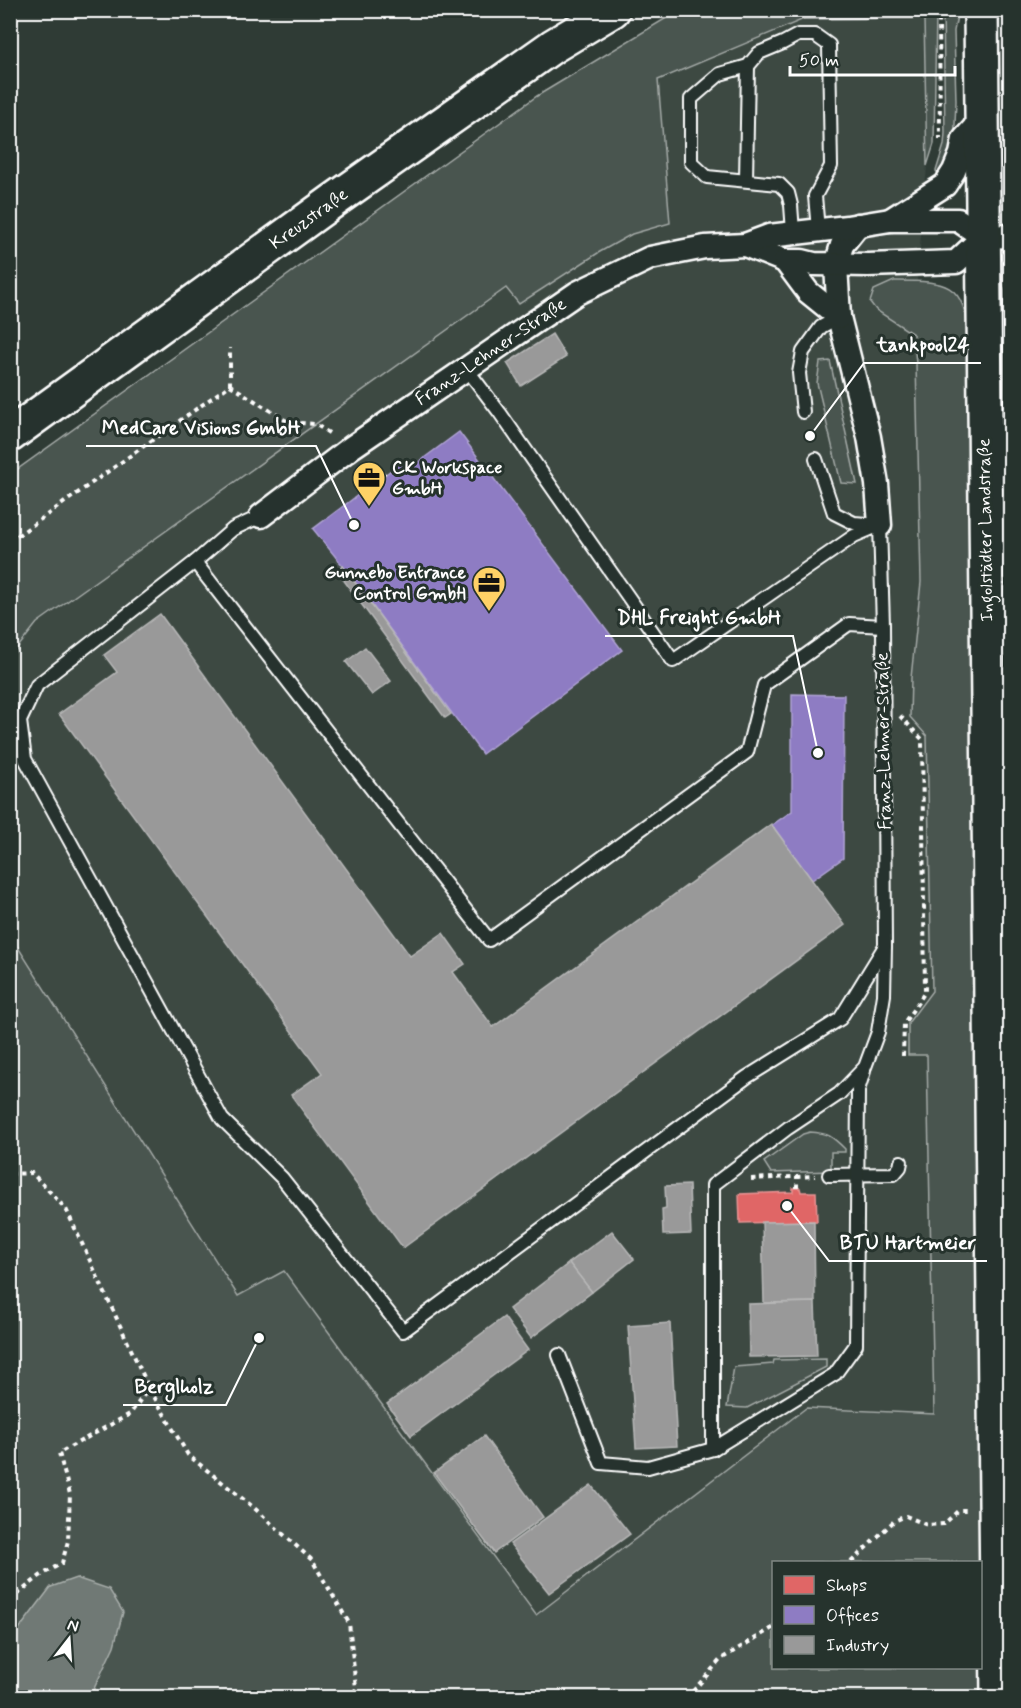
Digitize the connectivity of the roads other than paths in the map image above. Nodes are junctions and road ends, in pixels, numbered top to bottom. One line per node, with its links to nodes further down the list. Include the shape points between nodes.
1 (613, 10): 17 (main road, Kreuzstraße, via 553,46)
2 (981, 10): 4 (main road, Ingolstädter Landstraße)
3 (748, 66): 5 (lane); 5 (lane, via 720,74 691,99 691,162 707,177); 8 (lane, via 759,53 798,35 815,35 829,45 831,166 815,196)
4 (982, 119): 6 (street, via 964,139 945,185); 10 (main road, Ingolstädter Landstraße)
5 (746, 180): 9 (lane, via 778,184 788,193)
6 (890, 220): 7 (street, Franz-Lehner-Straße); 10 (street, Franz-Lehner-Straße, via 958,220)
7 (858, 225): 8 (street, Franz-Lehner-Straße); 13 (street, Franz-Lehner-Straße, via 842,245)
8 (818, 230): 9 (street, Franz-Lehner-Straße)
9 (793, 232): 11 (street, Franz-Lehner-Straße); 12 (street)
10 (997, 237): 13 (street, Franz-Lehner-Straße, via 956,262); 30 (main road, Ingolstädter Landstraße)
11 (745, 244): 12 (street, Franz-Lehner-Straße); 15 (street, Franz-Lehner-Straße, via 650,258 577,293)
12 (785, 261): 13 (street, Franz-Lehner-Straße); 14 (street, via 808,292)
13 (836, 266): 14 (street, Franz-Lehner-Straße)
14 (839, 317): 16 (lane, via 821,327 803,352 799,373); 20 (street, Franz-Lehner-Straße, via 869,437)
15 (466, 368): 19 (street, Franz-Lehner-Straße); 20 (lane, via 673,661 854,536)
16 (803, 412)
17 (10, 435)
18 (816, 459): 20 (lane, via 834,513 854,523)
19 (261, 516): 21 (lane, via 233,529)
20 (880, 525): 22 (lane, Franz-Lehner-Straße)
21 (195, 562): 22 (lane, via 489,940 747,752 764,685 849,624); 23 (lane, via 37,685 20,721 25,759 222,1119 282,1178 403,1331 747,1077 840,1018)
22 (883, 626): 23 (lane, Franz-Lehner-Straße)
23 (885, 946): 24 (lane, Franz-Lehner-Straße, via 878,1032)
24 (865, 1067): 27 (lane, via 858,1090); 29 (lane, Franz-Lehner-Straße, via 839,1094 714,1185)
25 (901, 1162): 27 (lane, via 894,1174)
26 (829, 1175): 27 (lane)
27 (857, 1176): 29 (lane, via 856,1345 835,1374)
28 (560, 1355): 29 (lane, via 601,1463 648,1467)
29 (713, 1449)
30 (998, 1698)

